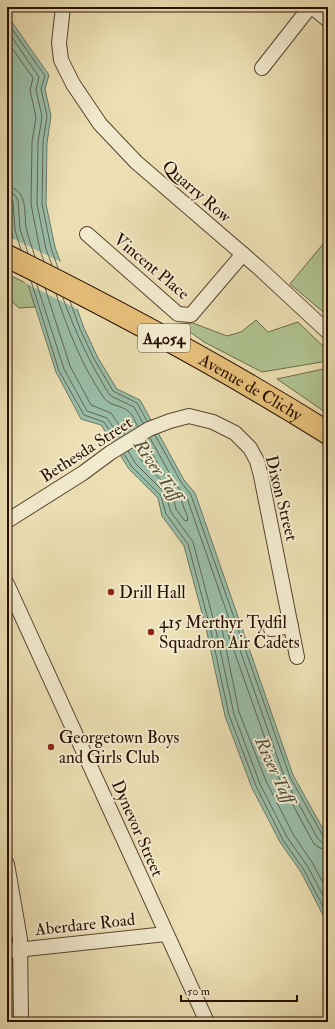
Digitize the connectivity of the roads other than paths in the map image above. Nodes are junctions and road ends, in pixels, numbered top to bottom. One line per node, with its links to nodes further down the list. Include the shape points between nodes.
1 (63, 7): 6 (street, Quarry Row, via 59,43 61,60 87,106 136,162)
2 (311, 7): 3 (street); 4 (street)
3 (328, 20)
4 (262, 68)
5 (87, 234): 6 (street, Vincent Place, via 178,314 191,315)
6 (243, 254): 8 (street, Quarry Row)
7 (7, 256): 10 (main road, Avenue de Clichy / A4054, via 89,297 268,396)
8 (328, 332)
9 (189, 416): 11 (street, Bethesda Street, via 149,430); 13 (street, Dixon Street, via 213,422 235,433 250,448 257,462 262,476)
10 (328, 433)
11 (7, 521)
12 (7, 584): 17 (street, Dynevor Street)
13 (291, 626): 14 (street); 15 (street, Dixon Street)
14 (271, 629)
15 (297, 657)
16 (7, 864): 18 (street, via 14,899)
17 (166, 934): 18 (street, Aberdare Road); 20 (street, Dynevor Street)
18 (14, 950): 19 (street)
19 (21, 1022)
20 (207, 1022)

